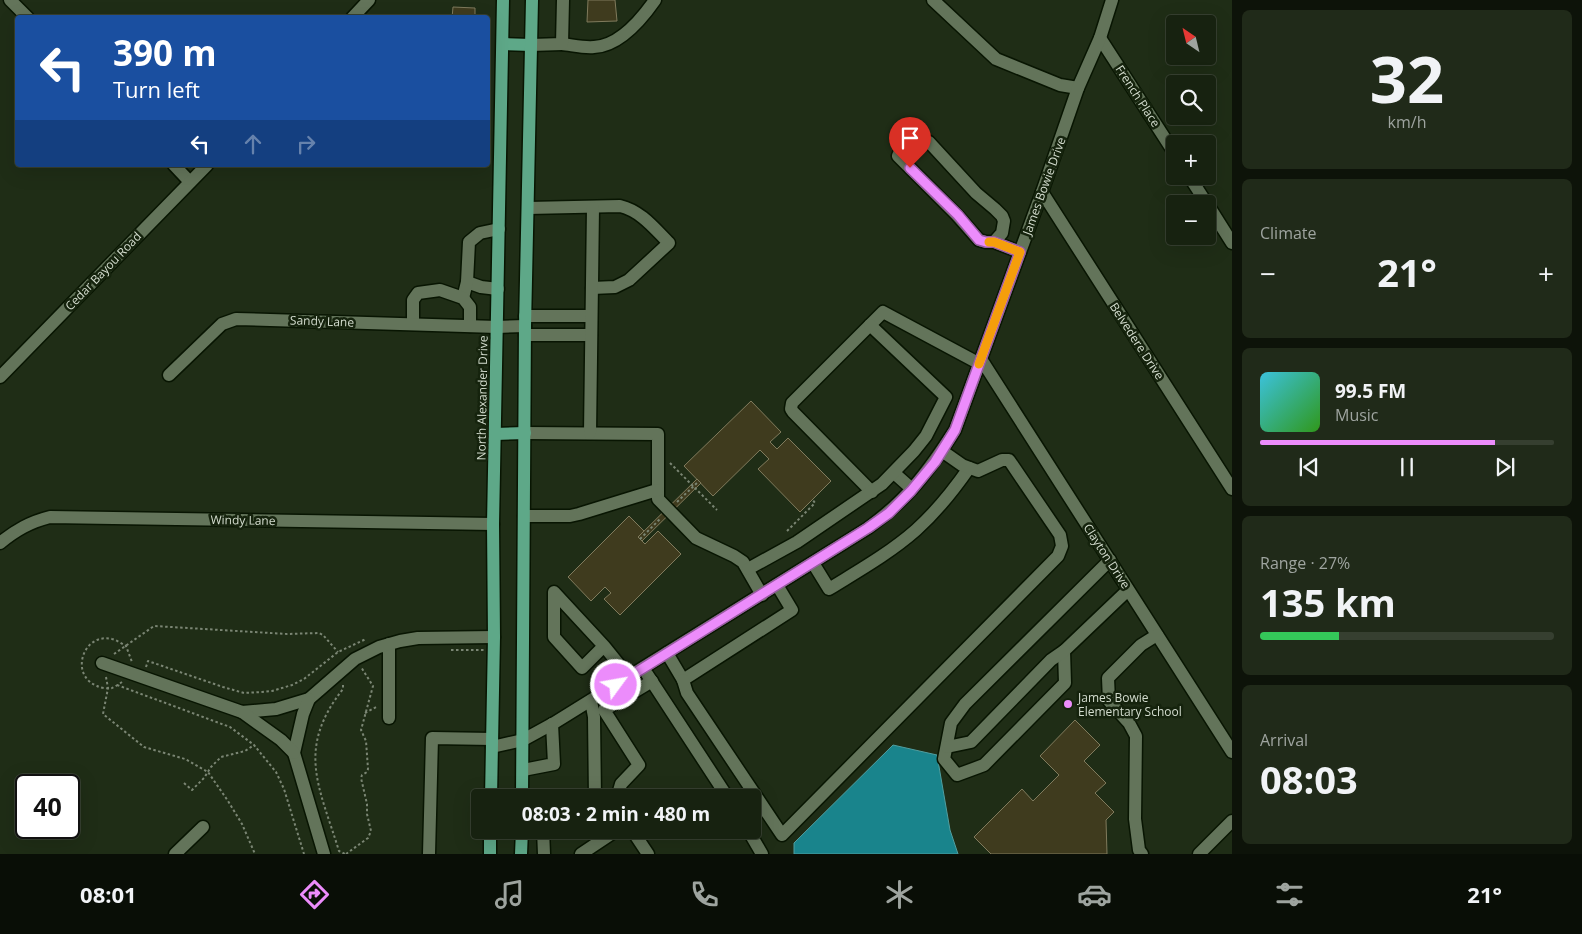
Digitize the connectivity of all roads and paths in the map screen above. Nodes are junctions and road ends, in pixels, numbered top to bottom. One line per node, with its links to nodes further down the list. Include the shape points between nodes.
1 (10, 0): 9 (street)
2 (369, 0): 10 (street)
3 (503, 0): 12 (main road, North Alexander Drive)
4 (532, 0): 14 (main road)
5 (562, 0): 13 (street)
6 (654, 0): 13 (street, via 618,40 594,47)
7 (933, 0): 15 (street, via 996,59 1060,85)
8 (1112, 0): 11 (street, James Bowie Drive)
9 (25, 15)
10 (355, 15)
11 (1100, 38): 15 (street, James Bowie Drive); 16 (street, French Place)
12 (503, 44): 14 (main road); 24 (main road, North Alexander Drive)
13 (562, 44): 14 (street)
14 (531, 45): 21 (main road)
15 (1078, 88): 20 (street, James Bowie Drive)
16 (1166, 140)
17 (176, 167): 19 (street)
18 (205, 167): 19 (street, Cedar Bayou Road)
19 (190, 182): 43 (street, Cedar Bayou Road)
20 (1042, 192): 27 (street, James Bowie Drive); 54 (street, Belvedere Drive)
21 (528, 208): 22 (street); 37 (main road)
22 (594, 208): 29 (street); 29 (street, via 620,206 632,210 669,243 629,280 615,287)
23 (1216, 218): 26 (street)
24 (499, 229): 28 (street, via 480,233 469,242); 30 (main road, North Alexander Drive)
25 (994, 242): 25 (street, via 979,240 898,156 910,139 919,137 929,142 976,193 999,212 1004,221 1002,233); 27 (street)
26 (1232, 243)
27 (1020, 252): 41 (street, James Bowie Drive)
28 (466, 282): 30 (street); 31 (street)
29 (592, 288): 33 (street)
30 (498, 289): 36 (main road, North Alexander Drive)
31 (463, 298): 34 (street, via 440,290 418,293 413,300); 35 (street, via 470,307)
32 (562, 316): 33 (street); 37 (street); 39 (street)
33 (591, 316): 40 (street)
34 (413, 324): 35 (street, Sandy Lane); 42 (street, Sandy Lane, via 236,319 222,324)
35 (470, 326): 36 (street, Sandy Lane)
36 (497, 326): 37 (street, Sandy Lane); 45 (main road, North Alexander Drive)
37 (525, 326): 39 (street); 44 (main road)
38 (870, 326): 41 (street, via 883,312); 50 (street, via 946,397 926,436); 56 (street, via 791,406 793,412)
39 (561, 335): 40 (street)
40 (591, 336): 46 (street)
41 (980, 362): 47 (street, James Bowie Drive, via 955,430); 66 (street, Clayton Drive)
42 (169, 375)
43 (0, 377)
44 (525, 433): 45 (main road); 46 (street); 61 (main road)
45 (495, 434): 62 (main road, North Alexander Drive)
46 (590, 434): 55 (street, via 658,434)
47 (942, 451): 49 (street); 53 (street, James Bowie Drive)
48 (665, 458): 52 (path)
49 (969, 468): 67 (street, via 944,502 916,530 829,589); 90 (street, via 978,471 1009,460 1060,535 1062,546 1058,556 782,835 687,693)
50 (894, 473): 53 (street); 56 (street)
51 (699, 481): 52 (path)
52 (693, 487): 58 (path); 59 (path)
53 (912, 489): 67 (street, James Bowie Drive, via 889,513)
54 (1232, 489)
55 (657, 490): 61 (street, via 570,516); 68 (street, via 660,502 696,538 739,559)
56 (872, 492): 68 (street)
57 (812, 499): 63 (path, via 816,502)
58 (674, 506)
59 (717, 510)
60 (664, 515): 64 (path)
61 (524, 516): 103 (main road)
62 (493, 524): 65 (street, Windy Lane, via 50,517 18,529); 73 (main road, North Alexander Drive)
63 (787, 531)
64 (640, 539)
65 (0, 543)
66 (1110, 560): 70 (street, Clayton Drive); 106 (street, via 965,704 951,723)
67 (813, 563): 69 (street, James Bowie Drive)
68 (748, 570): 71 (street)
69 (777, 585): 71 (street, James Bowie Drive); 90 (street, via 792,610)
70 (1128, 590): 72 (street, Clayton Drive); 80 (street)
71 (762, 595): 82 (street, James Bowie Drive)
72 (1157, 635): 107 (street, Clayton Drive); 137 (street, via 1141,645 1108,678 1109,701 1136,736 1135,820 1138,850)
73 (494, 637): 75 (street, via 418,638); 79 (main road, North Alexander Drive)
74 (371, 638): 81 (path)
75 (389, 644): 97 (street, via 354,658); 101 (street)
76 (126, 646): 81 (path, via 154,626 320,633); 83 (path); 84 (path); 95 (path, via 113,639 100,639 88,646 82,656 87,679 98,687)
77 (604, 646): 77 (street, via 582,668 554,637 554,592); 88 (street)
78 (447, 650): 79 (path)
79 (494, 650): 104 (main road, North Alexander Drive)
80 (1064, 651): 106 (street, via 1051,660 971,742); 106 (street, via 1065,684 984,765 957,775 944,758)
81 (338, 652): 87 (path, via 304,679 262,692 244,693 148,661)
82 (667, 653): 86 (street, James Bowie Drive); 90 (street)
83 (102, 663): 95 (path); 99 (street)
84 (134, 665)
85 (355, 668): 130 (path, via 360,665 373,686 361,730 366,741 368,769 361,778 371,831 368,838)
86 (643, 668): 88 (street, James Bowie Drive); 91 (street)
87 (145, 669)
88 (629, 677): 98 (street, James Bowie Drive)
89 (126, 680): 93 (path)
90 (683, 680)
91 (652, 681): 100 (street); 116 (street)
92 (343, 682): 130 (path, via 319,730 315,767 339,850)
93 (116, 685): 95 (path); 96 (path)
94 (138, 686): 96 (path)
95 (108, 688): 110 (path, via 103,710 106,718 144,747 185,760)
96 (135, 692): 105 (path, via 230,727)
97 (309, 699): 99 (street, via 276,709); 108 (street)
98 (591, 701): 100 (street); 102 (street, James Bowie Drive)
99 (242, 712): 108 (street)
100 (599, 714): 114 (street); 115 (street, via 639,765)
101 (389, 718)
102 (552, 724): 103 (street, James Bowie Drive); 109 (street, via 554,764)
103 (523, 740): 104 (street, James Bowie Drive); 109 (main road)
104 (492, 743): 112 (main road, North Alexander Drive); 131 (street, James Bowie Drive, via 432,738)
105 (254, 745): 110 (path, via 246,751 221,757); 128 (path, via 276,772 284,789)
106 (947, 747)
107 (1232, 752)
108 (294, 753): 129 (street)
109 (522, 770): 113 (main road)
110 (208, 772): 111 (path, via 192,790); 127 (path, via 242,824)
111 (184, 783)
112 (491, 789)
113 (522, 789)
114 (595, 789)
115 (620, 789)
116 (722, 789)
117 (1232, 821): 138 (street)
118 (202, 827): 126 (street)
119 (490, 839): 132 (main road)
120 (522, 839): 133 (main road)
121 (543, 839): 134 (street)
122 (604, 839): 135 (street)
123 (636, 839): 125 (street)
124 (753, 839): 136 (street)
125 (643, 852)
126 (175, 854)
127 (255, 854)
128 (304, 854)
129 (324, 854)
130 (345, 854)
131 (429, 854)
132 (490, 854)
133 (521, 854)
134 (544, 854)
135 (581, 854)
136 (762, 854)
137 (1142, 854)
138 (1199, 854)

